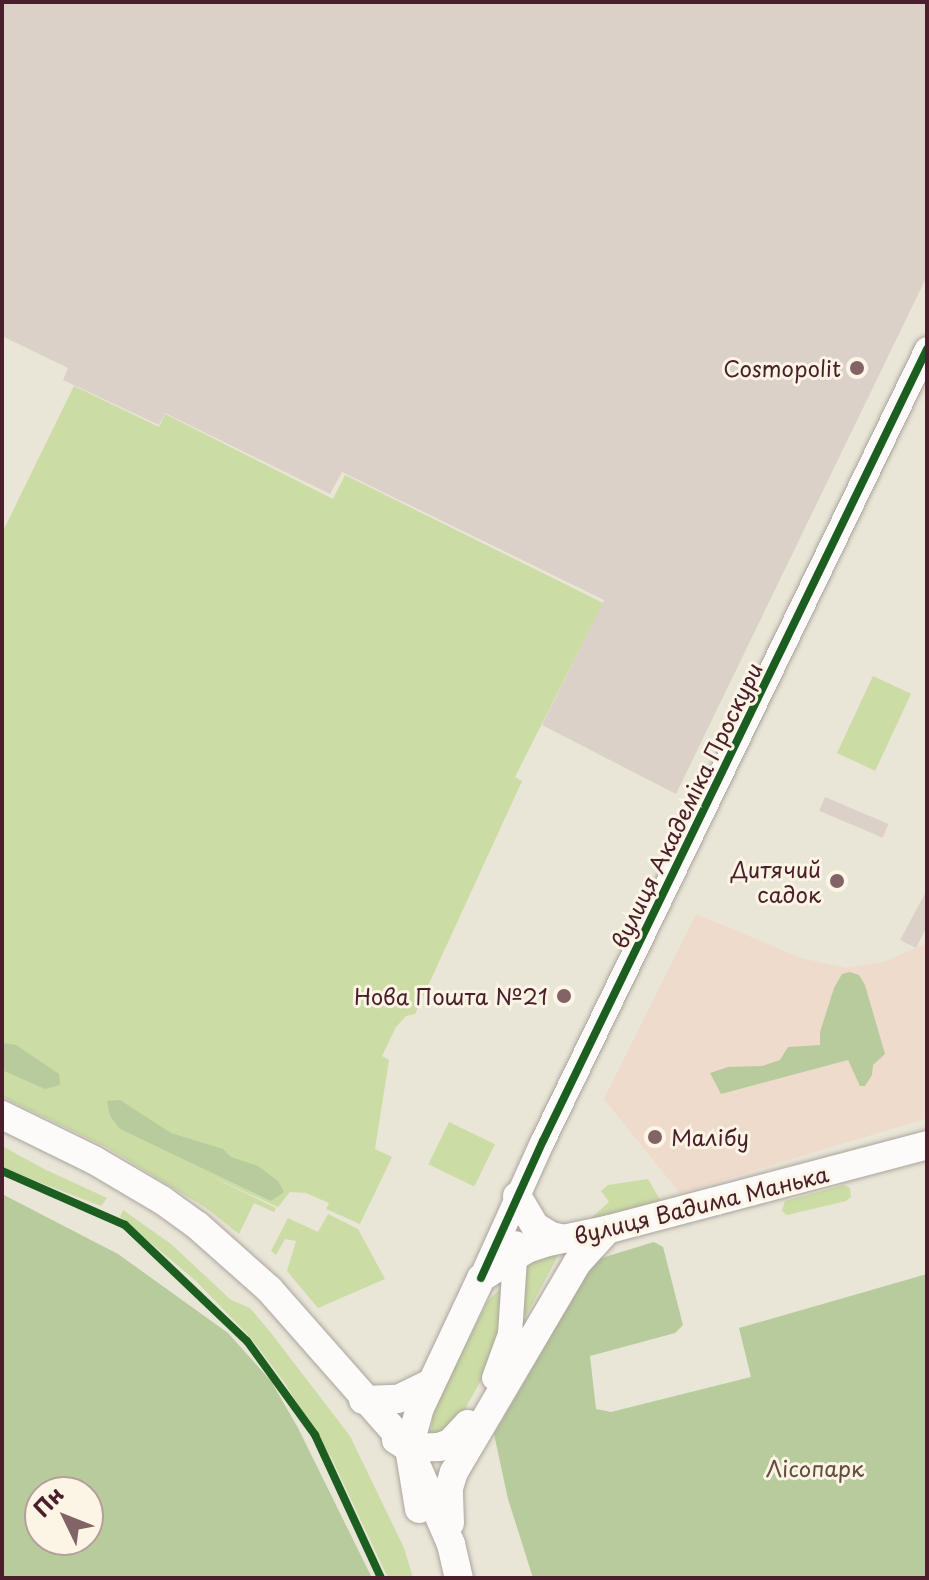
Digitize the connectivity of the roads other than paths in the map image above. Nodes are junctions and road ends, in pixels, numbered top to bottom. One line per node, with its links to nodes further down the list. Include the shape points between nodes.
1 (927, 349): 4 (street, вулиця Академіка Проскури)
2 (2, 1115): 11 (main road, via 128,1179 198,1226 269,1289)
3 (927, 1145): 5 (main road, вулиця Вадима Манька)
4 (517, 1196): 6 (main road, via 535,1226); 7 (street); 8 (street, вулиця Академіка Проскури)
5 (607, 1230): 6 (main road, вулиця Вадима Манька); 9 (main road, via 569,1259); 14 (main road, via 564,1283)
6 (564, 1239): 7 (main road, вулиця Вадима Манька)
7 (515, 1256): 8 (main road, вулиця Вадима Манька); 9 (street, via 510,1334)
8 (481, 1278): 10 (main road, вулиця Академіка Проскури)
9 (494, 1378): 12 (main road)
10 (429, 1384): 11 (main road); 13 (main road, вулиця Академіка Проскури)
11 (368, 1408): 13 (main road); 15 (main road)
12 (468, 1424): 13 (main road, via 450,1443); 14 (main road)
13 (409, 1448): 15 (main road, вулиця Академіка Проскури); 16 (main road)
14 (450, 1480): 16 (main road)
15 (419, 1509): 17 (main road)
16 (451, 1544): 18 (main road)
17 (448, 1578)
18 (459, 1578)

